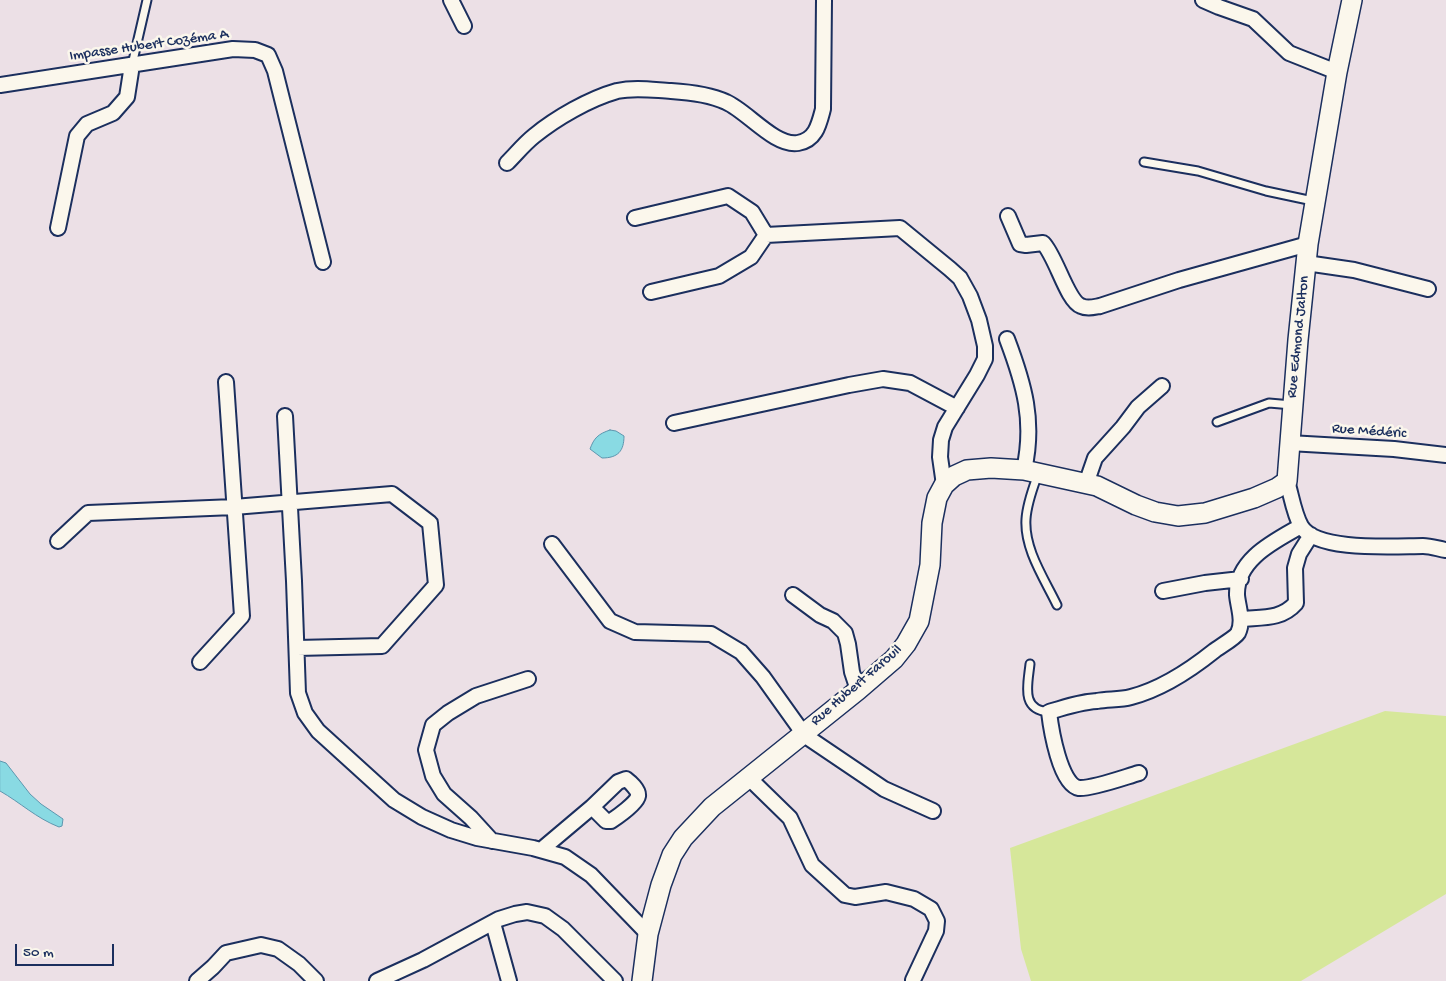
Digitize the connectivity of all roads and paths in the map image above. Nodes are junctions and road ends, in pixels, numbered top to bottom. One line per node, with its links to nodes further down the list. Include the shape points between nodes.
1 (147, 0): 7 (lane)
2 (451, 0): 6 (street)
3 (824, 0): 11 (street, via 823,109 814,135 807,140 786,142 726,102 687,92 639,88 618,91 562,116 533,137)
4 (1203, 0): 8 (street, via 1253,19 1288,53)
5 (1352, 0): 8 (street, Rue Edmond Jalton)
6 (464, 26)
7 (132, 65): 9 (street, Impasse Hubert Cozéma A); 15 (street, via 127,97 113,113 87,124 77,136); 18 (street, Impasse Hubert Cozéma A, via 234,49 255,50 268,56 275,71)
8 (1337, 72): 12 (street, Rue Edmond Jalton)
9 (0, 85)
10 (1144, 162): 12 (lane, via 1198,171)
11 (507, 164)
12 (1316, 202): 17 (street, Rue Edmond Jalton)
13 (1008, 216): 17 (street, via 1020,244 1043,243 1072,299 1089,308 1179,280)
14 (635, 218): 16 (street, via 728,196 752,212)
15 (58, 228)
16 (766, 235): 20 (street, via 750,257 719,276); 25 (street, via 900,228 950,268 970,296 985,346 985,359)
17 (1307, 254): 19 (street); 24 (street, Rue Edmond Jalton)
18 (323, 262)
19 (1428, 289)
20 (651, 292)
21 (1007, 338): 31 (street, via 1028,410)
22 (226, 382): 36 (street)
23 (1162, 386): 33 (street, via 1138,407 1095,458)
24 (1292, 405): 27 (lane, via 1269,403); 29 (street, Rue Edmond Jalton)
25 (957, 408): 28 (street, via 910,383 883,379); 34 (street, via 941,440)
26 (285, 416): 35 (street)
27 (1217, 422)
28 (674, 423)
29 (1289, 443): 30 (street, Rue Médéric); 32 (street, Rue Edmond Jalton)
30 (1446, 455)
31 (1031, 471): 33 (street); 34 (street, via 967,470); 44 (lane, via 1027,540)
32 (1287, 481): 33 (street, via 1254,498 1204,513 1178,516 1155,512); 37 (street, Rue Edmond Jalton)
33 (1086, 484)
34 (944, 485): 50 (street, Rue Hubert Farouil, via 937,498 932,523 930,564 918,620 894,659)
35 (290, 503): 36 (street); 46 (street); 46 (street, via 392,494 430,523 436,585 382,646)
36 (234, 507): 38 (street, via 88,513); 47 (street, via 242,616)
37 (1306, 531): 40 (street, via 1314,538 1352,545 1425,546); 41 (street, via 1269,545 1254,556); 45 (street, via 1295,568 1296,603 1282,615)
38 (58, 541)
39 (552, 544): 52 (street, via 610,620 635,632 711,634 742,652)
40 (1446, 550)
41 (1241, 579): 42 (street); 45 (street, via 1237,593)
42 (1163, 591)
43 (793, 595): 50 (street, via 833,621 845,633)
44 (1057, 605)
45 (1241, 619): 51 (street, via 1237,633 1174,680 1130,698 1095,701)
46 (297, 648): 57 (street, via 298,694 305,713 318,731 394,800 451,830)
47 (200, 662)
48 (1030, 664): 51 (lane, via 1029,702 1042,712)
49 (528, 679): 57 (street, via 476,696 448,713 433,725 426,750 433,776 444,794)
50 (858, 690): 52 (street, Rue Hubert Farouil)
51 (1049, 712): 53 (street, via 1061,766 1074,786 1090,787)
52 (803, 732): 54 (street, Rue Hubert Farouil); 56 (street, via 884,790)
53 (1139, 773)
54 (748, 778): 60 (street, Rue Hubert Farouil, via 712,807 672,854); 62 (street, via 790,818 812,865 845,894 855,897 886,892 914,899 931,909 937,921 936,931)
55 (592, 807): 58 (street)
56 (933, 811)
57 (492, 841): 58 (street)
58 (541, 850): 60 (street, via 565,857 591,875)
59 (493, 923): 61 (street); 65 (street); 66 (street, via 527,912 545,916 563,929)
60 (648, 934): 67 (street, Rue Hubert Farouil)
61 (380, 980)
62 (913, 980)
63 (197, 981): 64 (street, via 226,953 261,944 278,949)
64 (316, 981)
65 (509, 981)
66 (615, 981)
67 (642, 981)

